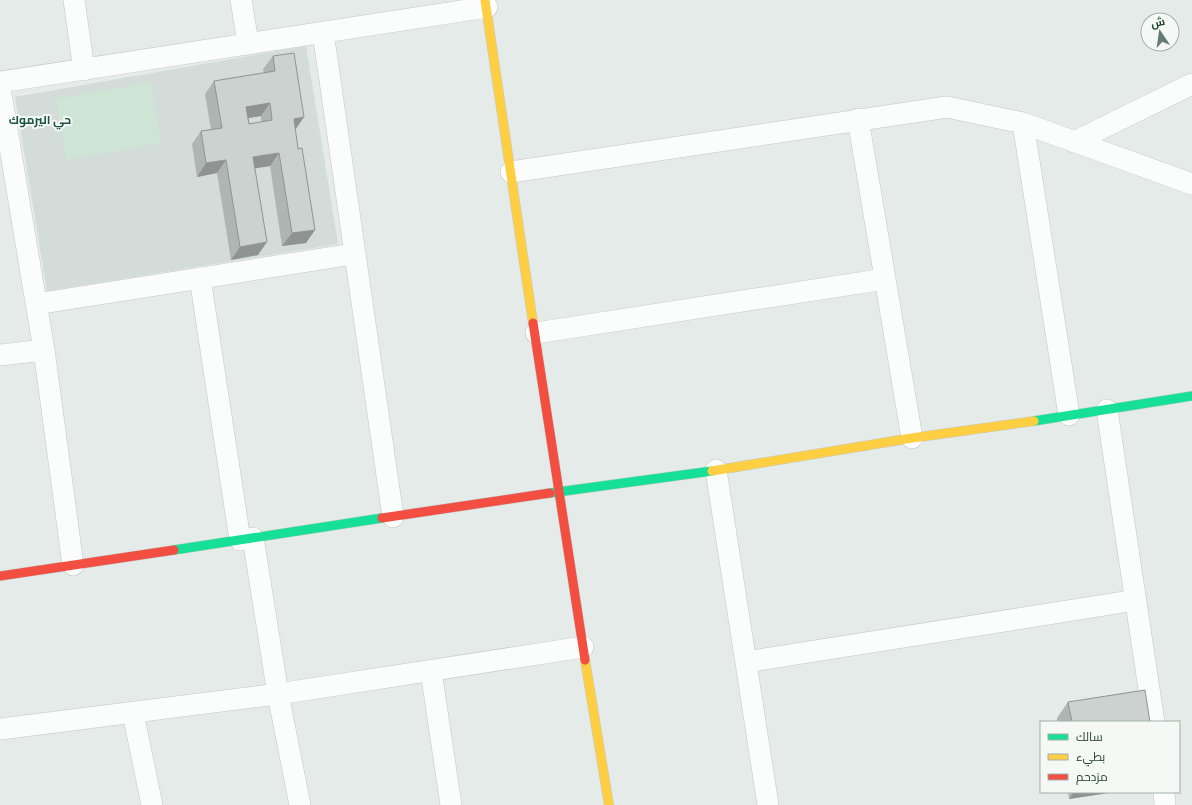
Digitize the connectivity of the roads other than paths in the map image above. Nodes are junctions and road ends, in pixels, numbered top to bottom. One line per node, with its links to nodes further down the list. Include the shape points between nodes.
1 (74, 0): 6 (street)
2 (241, 0): 5 (street)
3 (486, 3): 4 (street); 13 (street)
4 (323, 32): 5 (street); 15 (street)
5 (248, 43): 6 (street)
6 (84, 70): 7 (street)
7 (0, 82)
8 (1192, 84): 12 (street)
9 (0, 88): 18 (street)
10 (858, 119): 11 (street, via 947,107); 13 (street); 17 (street)
11 (1023, 123): 12 (street); 24 (street)
12 (1074, 142): 14 (street)
13 (512, 172): 19 (street)
14 (1192, 184)
15 (354, 254): 16 (street); 28 (street)
16 (200, 278): 18 (street); 29 (street)
17 (885, 279): 19 (street); 25 (street)
18 (36, 304): 20 (street)
19 (536, 333): 27 (street)
20 (44, 350): 21 (street); 30 (street)
21 (0, 355)
22 (1192, 396): 23 (street)
23 (1107, 410): 24 (street); 32 (street)
24 (1069, 415): 25 (street)
25 (912, 438): 26 (street)
26 (716, 470): 27 (street); 34 (street)
27 (558, 492): 28 (street); 33 (street)
28 (393, 517): 29 (street)
29 (246, 539): 30 (street); 36 (street)
30 (72, 565): 31 (street)
31 (0, 576)
32 (1136, 600): 34 (street); 38 (street)
33 (584, 647): 35 (street); 44 (street)
34 (746, 662): 45 (street)
35 (431, 671): 36 (street); 43 (street)
36 (278, 694): 37 (street); 42 (street)
37 (133, 713): 39 (street); 41 (street)
38 (1154, 721)
39 (0, 729)
40 (1164, 793): 46 (street)
41 (152, 805)
42 (300, 805)
43 (451, 805)
44 (609, 805)
45 (768, 805)
46 (1165, 805)

